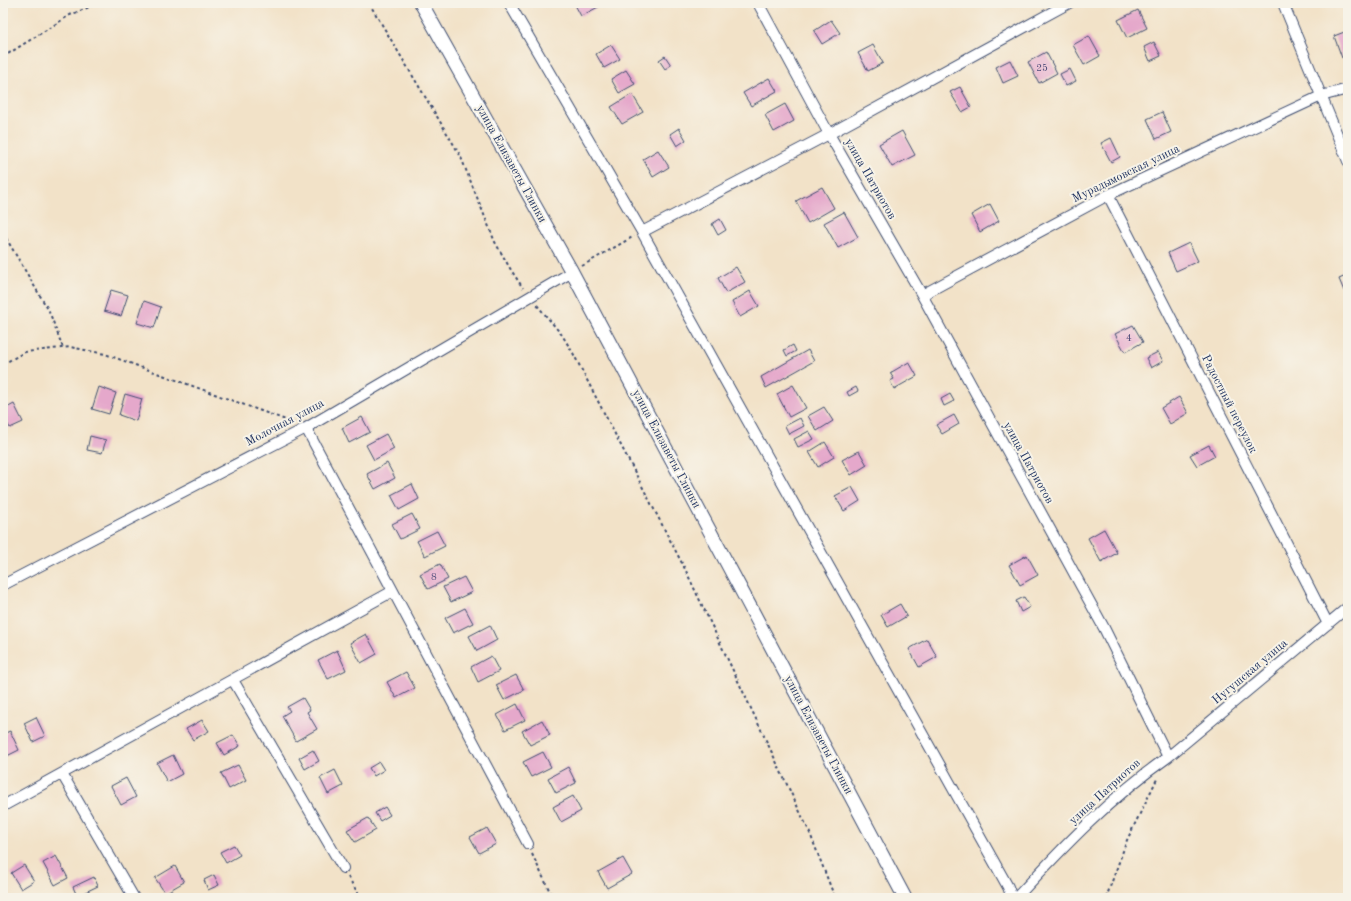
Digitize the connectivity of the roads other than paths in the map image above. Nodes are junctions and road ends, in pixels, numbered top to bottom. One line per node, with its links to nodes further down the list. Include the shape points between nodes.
1 (421, 3): 12 (street, улица Елизаветы Глинки)
2 (509, 3): 11 (street)
3 (758, 3): 8 (street, улица Патриотов)
4 (1069, 3): 8 (street)
5 (1283, 3): 7 (street)
6 (1348, 89): 7 (street, Мурадымовская улица)
7 (1321, 96): 9 (street); 10 (street, Мурадымовская улица)
8 (829, 134): 11 (street); 13 (street, улица Патриотов)
9 (1348, 161)
10 (1108, 195): 13 (street, Мурадымовская улица); 18 (street, Радостный переулок)
11 (642, 232): 27 (street)
12 (572, 272): 14 (street, Молочная улица); 26 (street, улица Елизаветы Глинки)
13 (922, 295): 20 (street, улица Патриотов, via 1104,628)
14 (306, 428): 15 (street, Молочная улица); 16 (street)
15 (3, 585)
16 (393, 590): 19 (street); 23 (street)
17 (1348, 607): 18 (street, Нугушская улица)
18 (1328, 624): 20 (street, Нугушская улица)
19 (234, 680): 21 (street); 24 (street)
20 (1168, 757): 28 (street, улица Патриотов, via 1141,776 1072,839)
21 (62, 774): 22 (street); 25 (street)
22 (3, 806)
23 (528, 844)
24 (343, 868)
25 (134, 898)
26 (905, 898)
27 (1012, 898)
28 (1016, 898)

